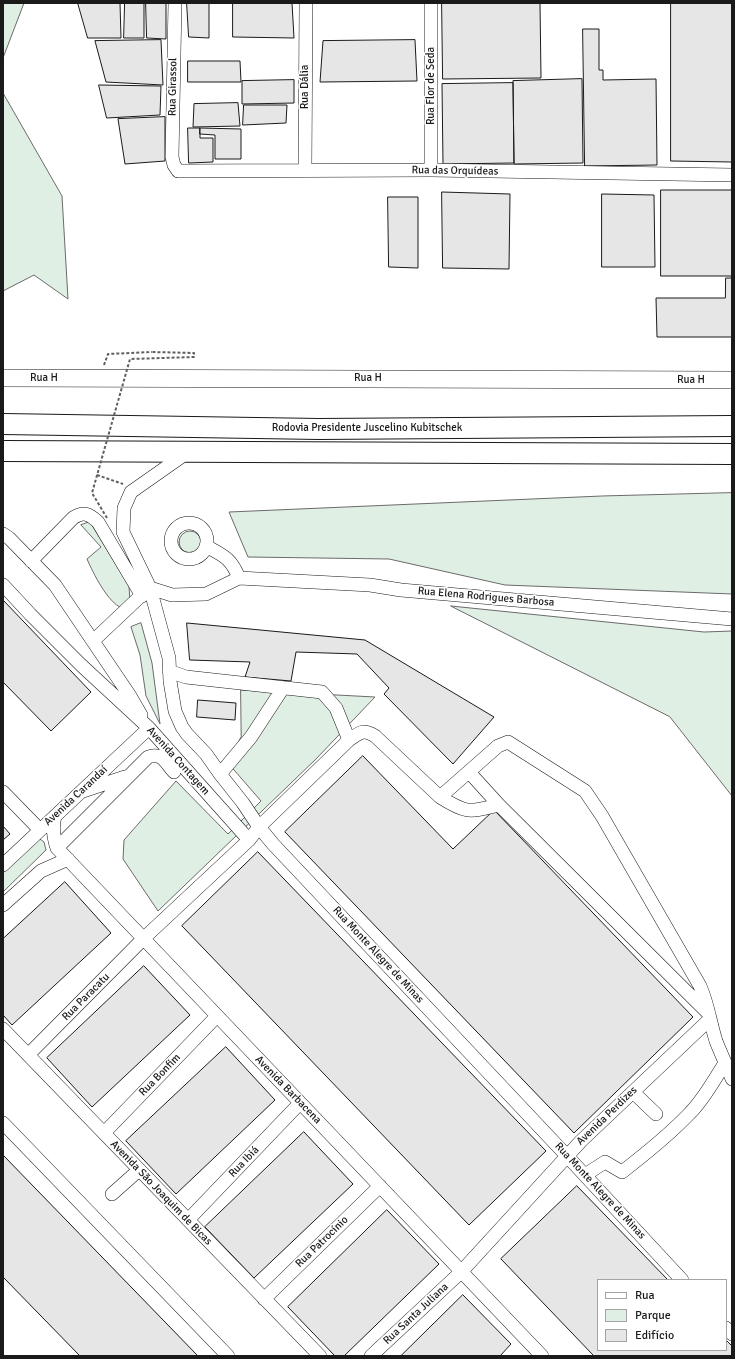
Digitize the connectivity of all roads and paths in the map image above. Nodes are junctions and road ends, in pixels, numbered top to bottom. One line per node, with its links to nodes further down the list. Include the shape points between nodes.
1 (175, 3): 6 (street, Rua Girassol, via 172,157)
2 (306, 3): 4 (street, Rua Dália)
3 (431, 3): 5 (street, Rua Flor de Seda)
4 (305, 170): 5 (street, Rua das Orquídeas); 6 (street, Rua das Orquídeas)
5 (431, 170): 7 (street, Rua das Orquídeas)
6 (178, 171)
7 (732, 175)
8 (3, 378): 9 (main road, Rua H)
9 (100, 378): 10 (main road, Rua H); 16 (path, bridge, via 108,354 194,353 194,358 130,359)
10 (732, 380)
11 (3, 424): 12 (highway, Rodovia Presidente Juscelino Kubitschek, via 319,429)
12 (732, 426)
13 (3, 451): 14 (highway)
14 (188, 452): 15 (highway); 24 (street, via 131,492 124,508 123,532)
15 (732, 454)
16 (97, 475): 17 (path); 18 (path, bridge, via 92,493)
17 (122, 483)
18 (107, 518)
19 (3, 534): 21 (street)
20 (206, 546): 22 (street, via 227,558)
21 (31, 561): 24 (street, via 73,518 79,514 86,514 98,522); 26 (street, via 55,585)
22 (239, 578): 24 (street, Rua Elena Rodrigues Barbosa, via 206,594 172,595); 25 (street, Rua Elena Rodrigues Barbosa, via 370,585 401,590)
23 (3, 584): 29 (street, Avenida Contagem, via 30,614)
24 (146, 592): 26 (street); 27 (street, Rua Monte Alegre de Minas, via 168,658)
25 (732, 619)
26 (93, 641): 29 (street)
27 (169, 671): 28 (street, via 186,676); 33 (street, Rua Monte Alegre de Minas, via 175,711 182,727)
28 (283, 688): 30 (street, via 322,692 336,708); 33 (street, Avenida Contagem, via 251,737)
29 (148, 728): 31 (street, Avenida Contagem); 36 (street, Avenida Carandaí)
30 (349, 740): 37 (street, via 366,731 375,736); 40 (street)
31 (178, 768): 34 (street, Avenida Carandaí, via 155,754 148,757); 42 (street, Avenida Contagem)
32 (470, 772): 37 (street); 38 (street); 49 (street, via 498,746 508,742 585,791 700,986)
33 (220, 774): 40 (street, Rua Monte Alegre de Minas, via 244,803)
34 (131, 775): 36 (street); 43 (street, Avenida Carandaí)
35 (3, 792): 41 (street)
36 (81, 792): 39 (street, Avenida Carandaí)
37 (440, 797): 38 (street, via 457,808 468,811)
38 (500, 805): 49 (street)
39 (55, 816): 41 (street, Avenida Carandaí); 43 (street, via 53,836)
40 (259, 827): 42 (street); 59 (street, Rua Monte Alegre de Minas)
41 (40, 830): 45 (street, Avenida Carandaí)
42 (249, 840): 47 (street, Rua Paracatu)
43 (57, 848): 44 (street, Avenida Barbacena)
44 (68, 859): 46 (street, via 41,870); 47 (street, Avenida Barbacena)
45 (3, 865)
46 (3, 905)
47 (143, 939): 48 (street, Avenida Barbacena); 51 (street, Rua Paracatu)
48 (217, 1016): 55 (street, Avenida Barbacena); 58 (street, Rua Bonfim)
49 (710, 1016): 52 (street); 54 (street, Avenida Perdizes)
50 (3, 1029): 51 (street, Avenida São Joaquim de Bicas)
51 (28, 1055): 58 (street, Avenida São Joaquim de Bicas)
52 (725, 1063): 53 (street); 61 (street, via 690,1114 643,1156 622,1172 605,1162)
53 (732, 1079)
54 (633, 1092): 56 (street); 59 (street, Avenida Perdizes)
55 (300, 1103): 62 (street, Avenida Barbacena); 64 (street, Rua Ibiá)
56 (656, 1114)
57 (3, 1123): 69 (street)
58 (104, 1133): 60 (street, Avenida São Joaquim de Bicas)
59 (567, 1156): 61 (street, Rua Monte Alegre de Minas); 65 (street, Avenida Perdizes)
60 (139, 1170): 63 (street); 64 (street, Avenida São Joaquim de Bicas)
61 (585, 1175): 66 (street, Rua Monte Alegre de Minas)
62 (380, 1186): 65 (street, Avenida Barbacena); 67 (street, Rua Patrocínio)
63 (112, 1194)
64 (188, 1220): 67 (street, Avenida São Joaquim de Bicas)
65 (461, 1272): 68 (street, Avenida Barbacena); 71 (street, Rua Santa Juliana)
66 (681, 1279)
67 (264, 1298): 70 (street, Avenida São Joaquim de Bicas)
68 (539, 1355)
69 (228, 1356)
70 (320, 1356)
71 (371, 1356)

